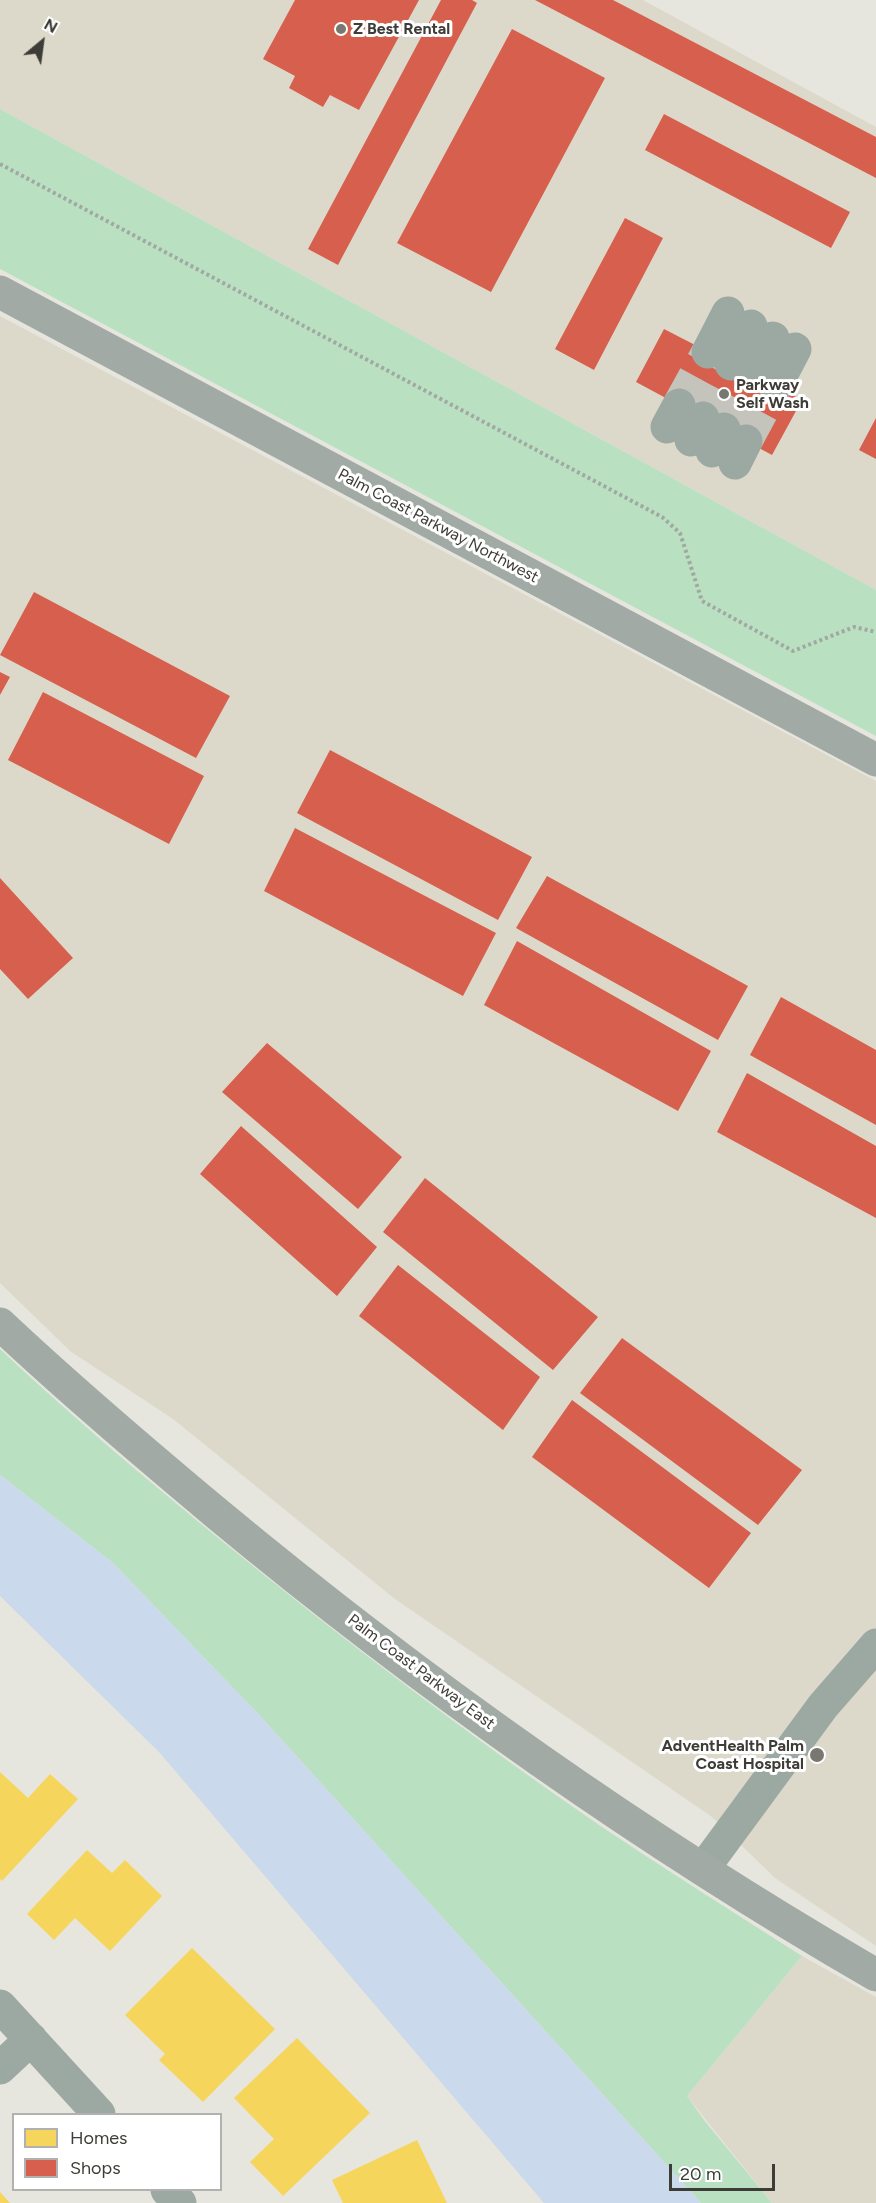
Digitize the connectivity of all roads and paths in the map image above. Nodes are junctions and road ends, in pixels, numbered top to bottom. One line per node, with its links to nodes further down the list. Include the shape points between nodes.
1 (0, 164): 4 (path, via 662,516 680,533 702,602 793,651 854,627)
2 (0, 292): 5 (main road, Palm Coast Parkway Northwest)
3 (742, 369): 3 (street, via 762,332)
4 (876, 632)
5 (876, 760)
6 (0, 1324): 8 (main road, Palm Coast Parkway East, via 159,1466 345,1616 522,1747)
7 (876, 1645): 8 (street, via 824,1706)
8 (703, 1869): 9 (main road, Palm Coast Parkway East)
9 (876, 1975)
10 (0, 2006): 11 (street)
11 (31, 2039): 12 (street); 13 (street)
12 (0, 2068)
13 (97, 2113)
14 (168, 2191): 15 (street)
15 (180, 2203)

